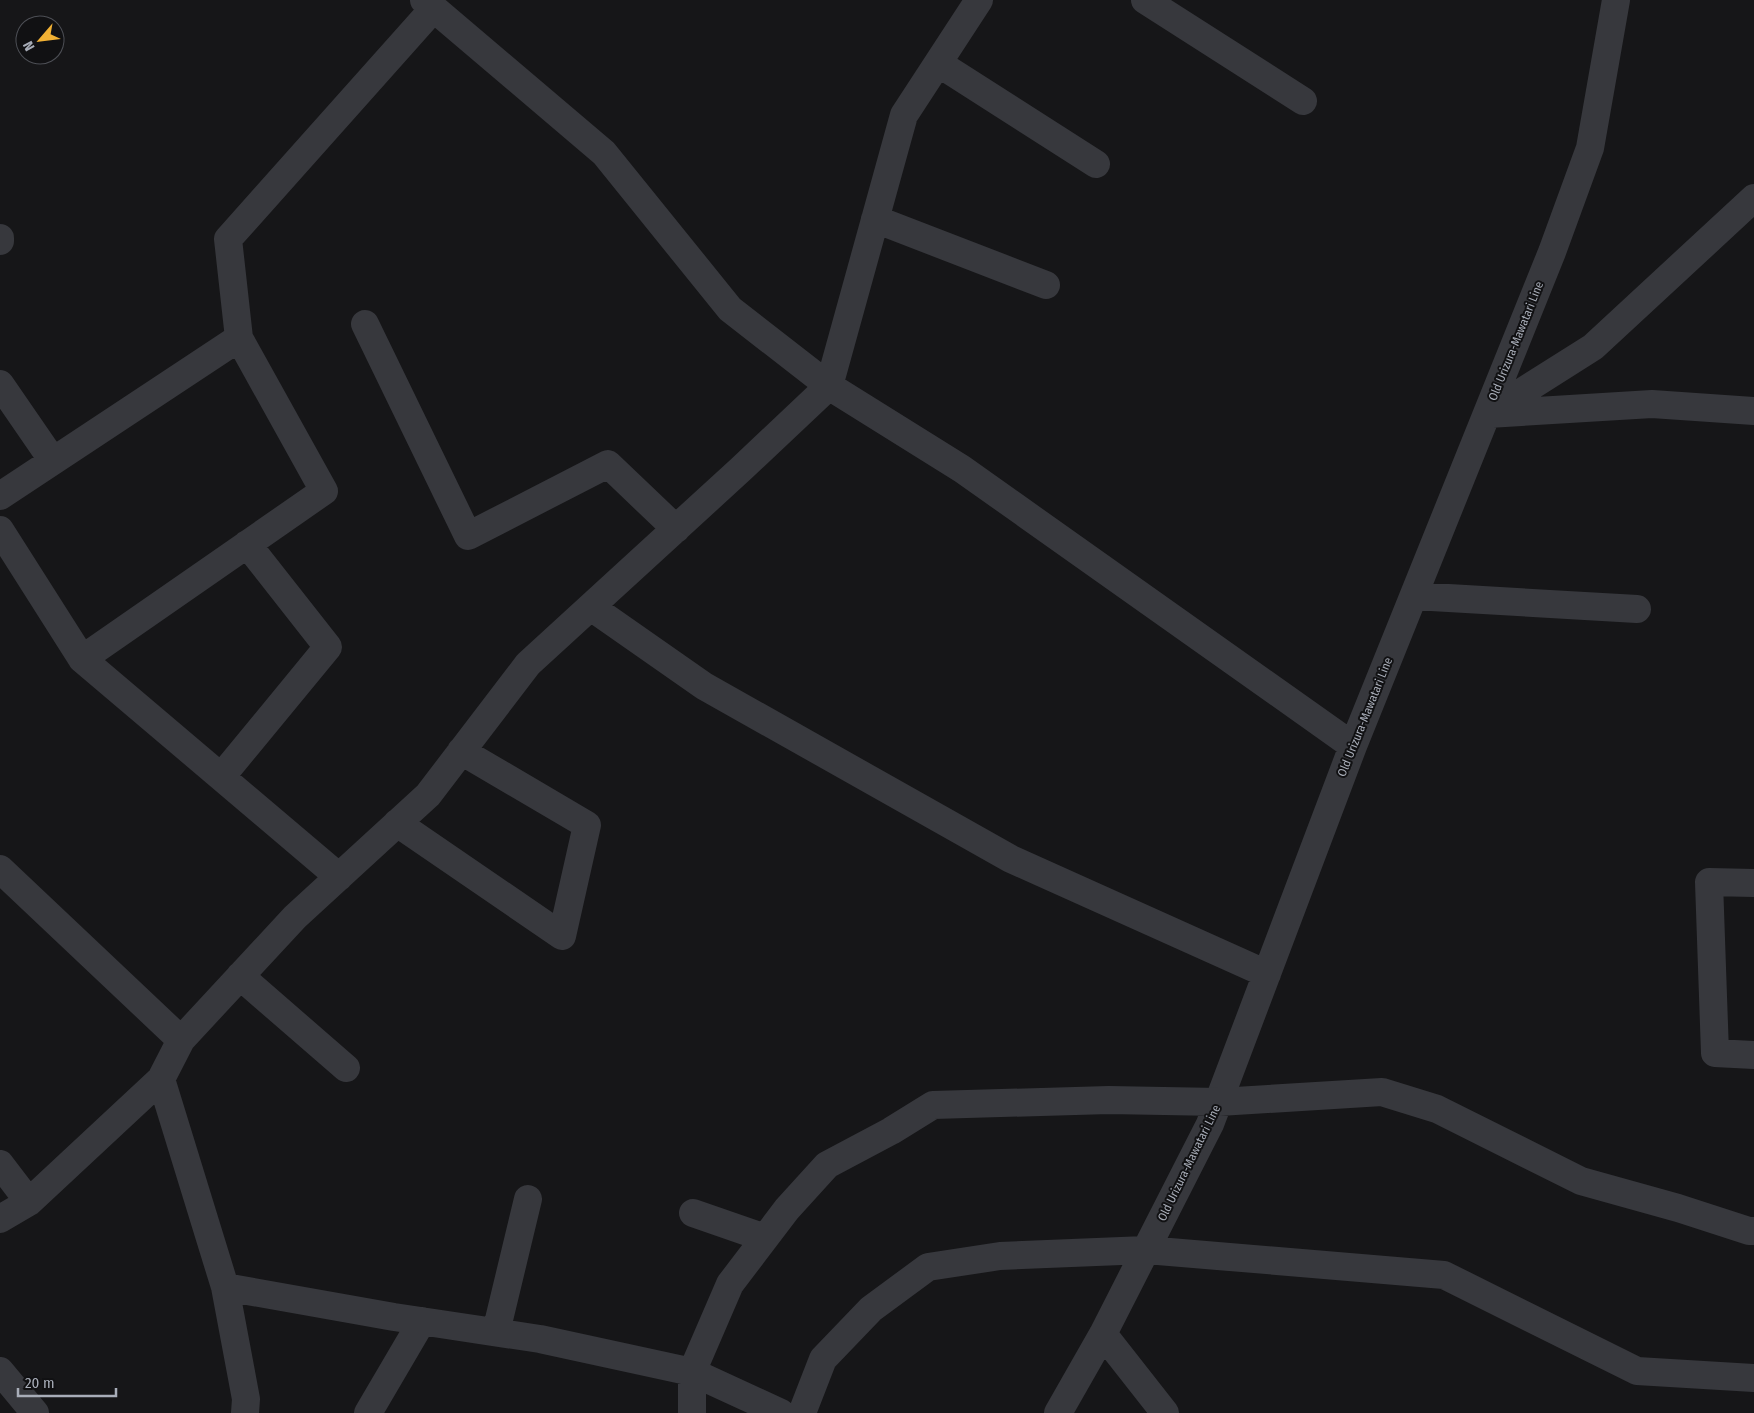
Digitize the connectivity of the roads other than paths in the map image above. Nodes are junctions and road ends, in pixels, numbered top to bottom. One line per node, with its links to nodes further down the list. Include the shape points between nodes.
1 (979, 0): 5 (street)
2 (1144, 0): 6 (street)
3 (1616, 0): 16 (street, Old Urizura-Mawatari Line, via 1590,148)
4 (429, 4): 12 (street, via 228,239); 14 (street, via 604,153 730,309)
5 (938, 62): 7 (street); 9 (street, via 904,115)
6 (1303, 101)
7 (1096, 164)
8 (1754, 198): 16 (street, via 1593,347)
9 (875, 219): 10 (street); 14 (street)
10 (1046, 286)
11 (365, 324): 19 (street, via 468,536 608,464)
12 (239, 338): 17 (street); 21 (street, via 324,491)
13 (0, 384): 17 (street)
14 (829, 386): 19 (street); 26 (street, via 962,469)
15 (1754, 411): 16 (street, via 1652,404)
16 (1487, 414): 22 (street, Old Urizura-Mawatari Line)
17 (53, 461): 18 (street)
18 (0, 496)
19 (676, 529): 23 (street)
20 (0, 530): 25 (street)
21 (247, 544): 25 (street); 28 (street, via 328,647)
22 (1414, 596): 24 (street); 26 (street, Old Urizura-Mawatari Line)
23 (591, 607): 27 (street, via 528,664); 33 (street, via 704,686 1011,859)
24 (1637, 610)
25 (82, 660): 28 (street)
26 (1353, 746): 33 (street, Old Urizura-Mawatari Line)
27 (461, 751): 29 (street, via 428,795); 29 (street, via 588,825 562,936)
28 (221, 777): 31 (street)
29 (397, 823): 31 (street)
30 (0, 869): 35 (street)
31 (339, 877): 34 (street, via 295,917)
32 (1754, 882): 36 (street, via 1709,882 1715,1053)
33 (1267, 974): 39 (street, Old Urizura-Mawatari Line)
34 (240, 976): 35 (street); 37 (street)
35 (181, 1040): 38 (street)
36 (1754, 1055)
37 (346, 1068)
38 (161, 1079): 42 (street); 48 (street)
39 (1219, 1102): 45 (street, via 1382,1092 1437,1109 1582,1181); 46 (street, via 1110,1100 933,1105 827,1165); 47 (street, Old Urizura-Mawatari Line)
40 (0, 1164): 42 (street)
41 (528, 1199): 50 (street)
42 (29, 1202): 44 (street)
43 (693, 1213): 46 (street)
44 (0, 1219)
45 (1754, 1231)
46 (765, 1238): 53 (street, via 730,1284)
47 (1146, 1250): 51 (street, Old Urizura-Mawatari Line); 54 (street, via 1444,1275 1637,1371); 60 (street, via 1000,1256 928,1268 871,1309 823,1359)
48 (226, 1286): 49 (street); 56 (street, via 246,1399)
49 (422, 1321): 50 (street); 57 (street)
50 (496, 1332): 53 (street)
51 (1103, 1334): 61 (street, Old Urizura-Mawatari Line); 62 (street)
52 (0, 1371): 55 (street)
53 (692, 1372): 58 (street); 59 (street)
54 (1754, 1378)
55 (34, 1413)
56 (245, 1413)
57 (368, 1413)
58 (692, 1413)
59 (781, 1413)
60 (802, 1413)
61 (1058, 1413)
62 (1165, 1413)

